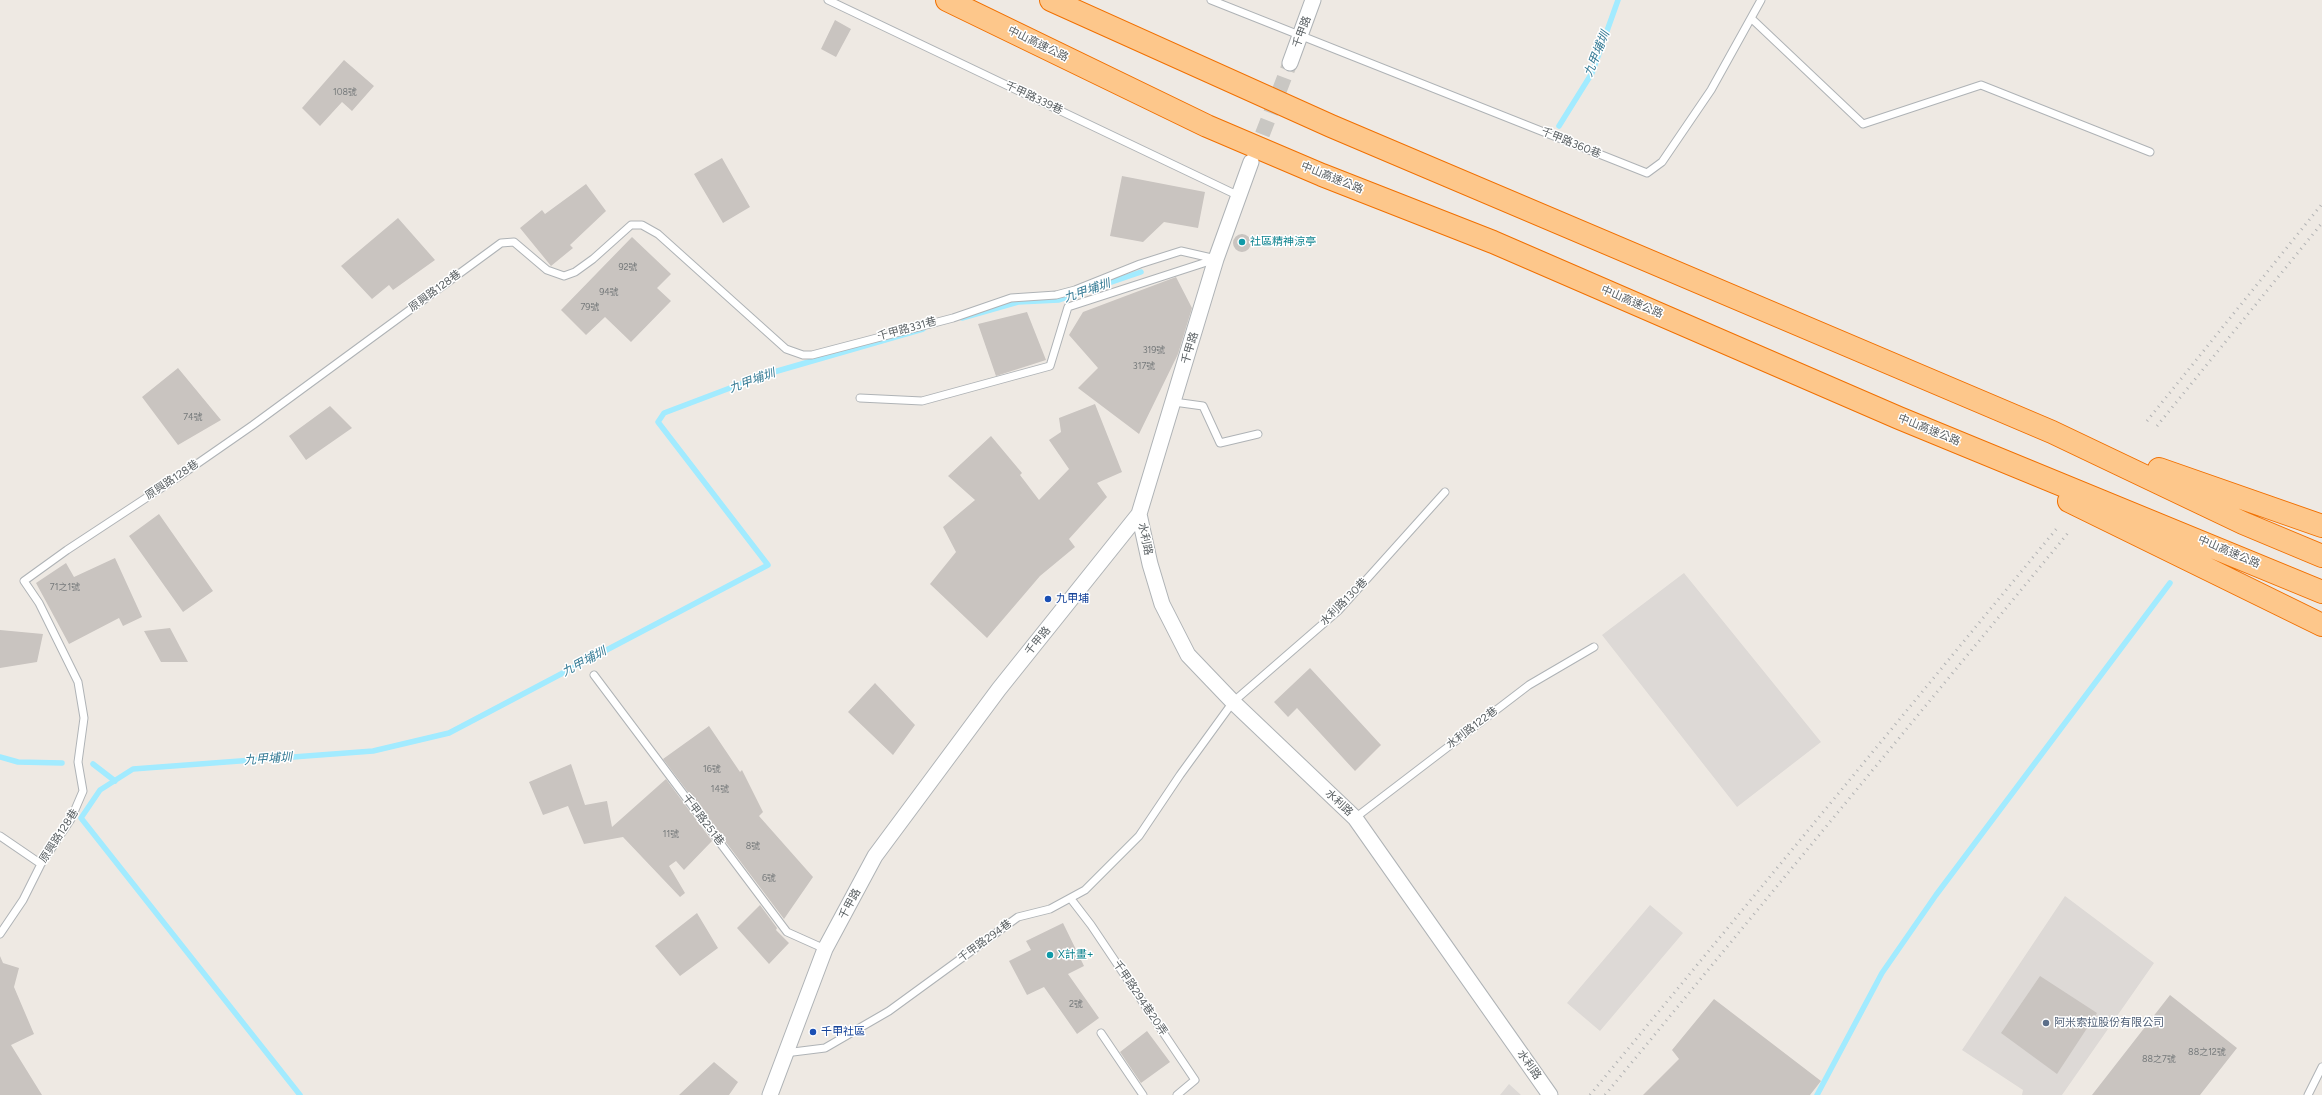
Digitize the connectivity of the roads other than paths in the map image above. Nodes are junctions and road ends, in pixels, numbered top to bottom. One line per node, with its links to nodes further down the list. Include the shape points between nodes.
1 (828, 0): 12 (lane, 千甲路339巷)
2 (947, 0): 17 (highway, 中山高速公路, via 1207,126 1322,175 1493,242)
3 (1051, 0): 18 (highway, via 1338,129)
4 (1211, 0): 8 (lane)
5 (1313, 0): 8 (street, 千甲路)
6 (1761, 0): 7 (lane, 千甲路360巷)
7 (1752, 19): 8 (lane, 千甲路360巷, via 1711,90 1662,162 1647,173); 10 (lane, via 1863,124 1981,85)
8 (1302, 34): 9 (street, 千甲路)
9 (1290, 63)
10 (2150, 152)
11 (1251, 162): 12 (street, 千甲路)
12 (1240, 196): 14 (street, 千甲路)
13 (636, 224): 14 (lane, 千甲路331巷, via 658,234 786,349 803,356 953,318 1011,298 1056,295 1075,290 1181,251); 31 (lane, 原興路128巷, via 631,225 575,272 564,276 547,270 514,242 501,243 253,425 24,581 39,603 78,682 84,718 78,762 83,791 71,819)
14 (1216, 259): 15 (lane, via 1068,307 1050,366 922,400); 16 (street, 千甲路)
15 (860, 398)
16 (1174, 402): 19 (lane, via 1203,406 1220,443); 21 (street, 千甲路)
17 (1899, 418): 24 (highway, 中山高速公路); 25 (highway)
18 (2052, 432): 22 (highway); 23 (highway, via 2243,522)
19 (1258, 434)
20 (1445, 492): 28 (lane, 水利路130巷, via 1339,610)
21 (1140, 514): 28 (street, 水利路, via 1150,564 1162,604 1188,655); 34 (street, 千甲路, via 999,689 875,856)
22 (2322, 526)
23 (2322, 556)
24 (2322, 592)
25 (2322, 625)
26 (1594, 647): 29 (lane, 水利路122巷, via 1529,685)
27 (594, 675): 34 (lane, 千甲路251巷, via 788,932)
28 (1233, 702): 29 (street, 水利路); 32 (lane, 千甲路294巷, via 1139,836 1085,890)
29 (1355, 818): 41 (street, 水利路)
30 (0, 836): 31 (lane)
31 (41, 864): 33 (lane, 原興路128巷, via 23,900)
32 (1071, 899): 36 (lane, 千甲路294巷, via 1050,909 1018,917 889,1011 824,1048); 40 (lane, 千甲路294巷20弄, via 1195,1080)
33 (0, 934)
34 (825, 949): 36 (street, 千甲路)
35 (1101, 1033): 39 (lane)
36 (785, 1053): 38 (street, 千甲路)
37 (2322, 1067): 42 (lane)
38 (770, 1095)
39 (1143, 1095)
40 (1177, 1095)
41 (1550, 1095)
42 (2308, 1095)

